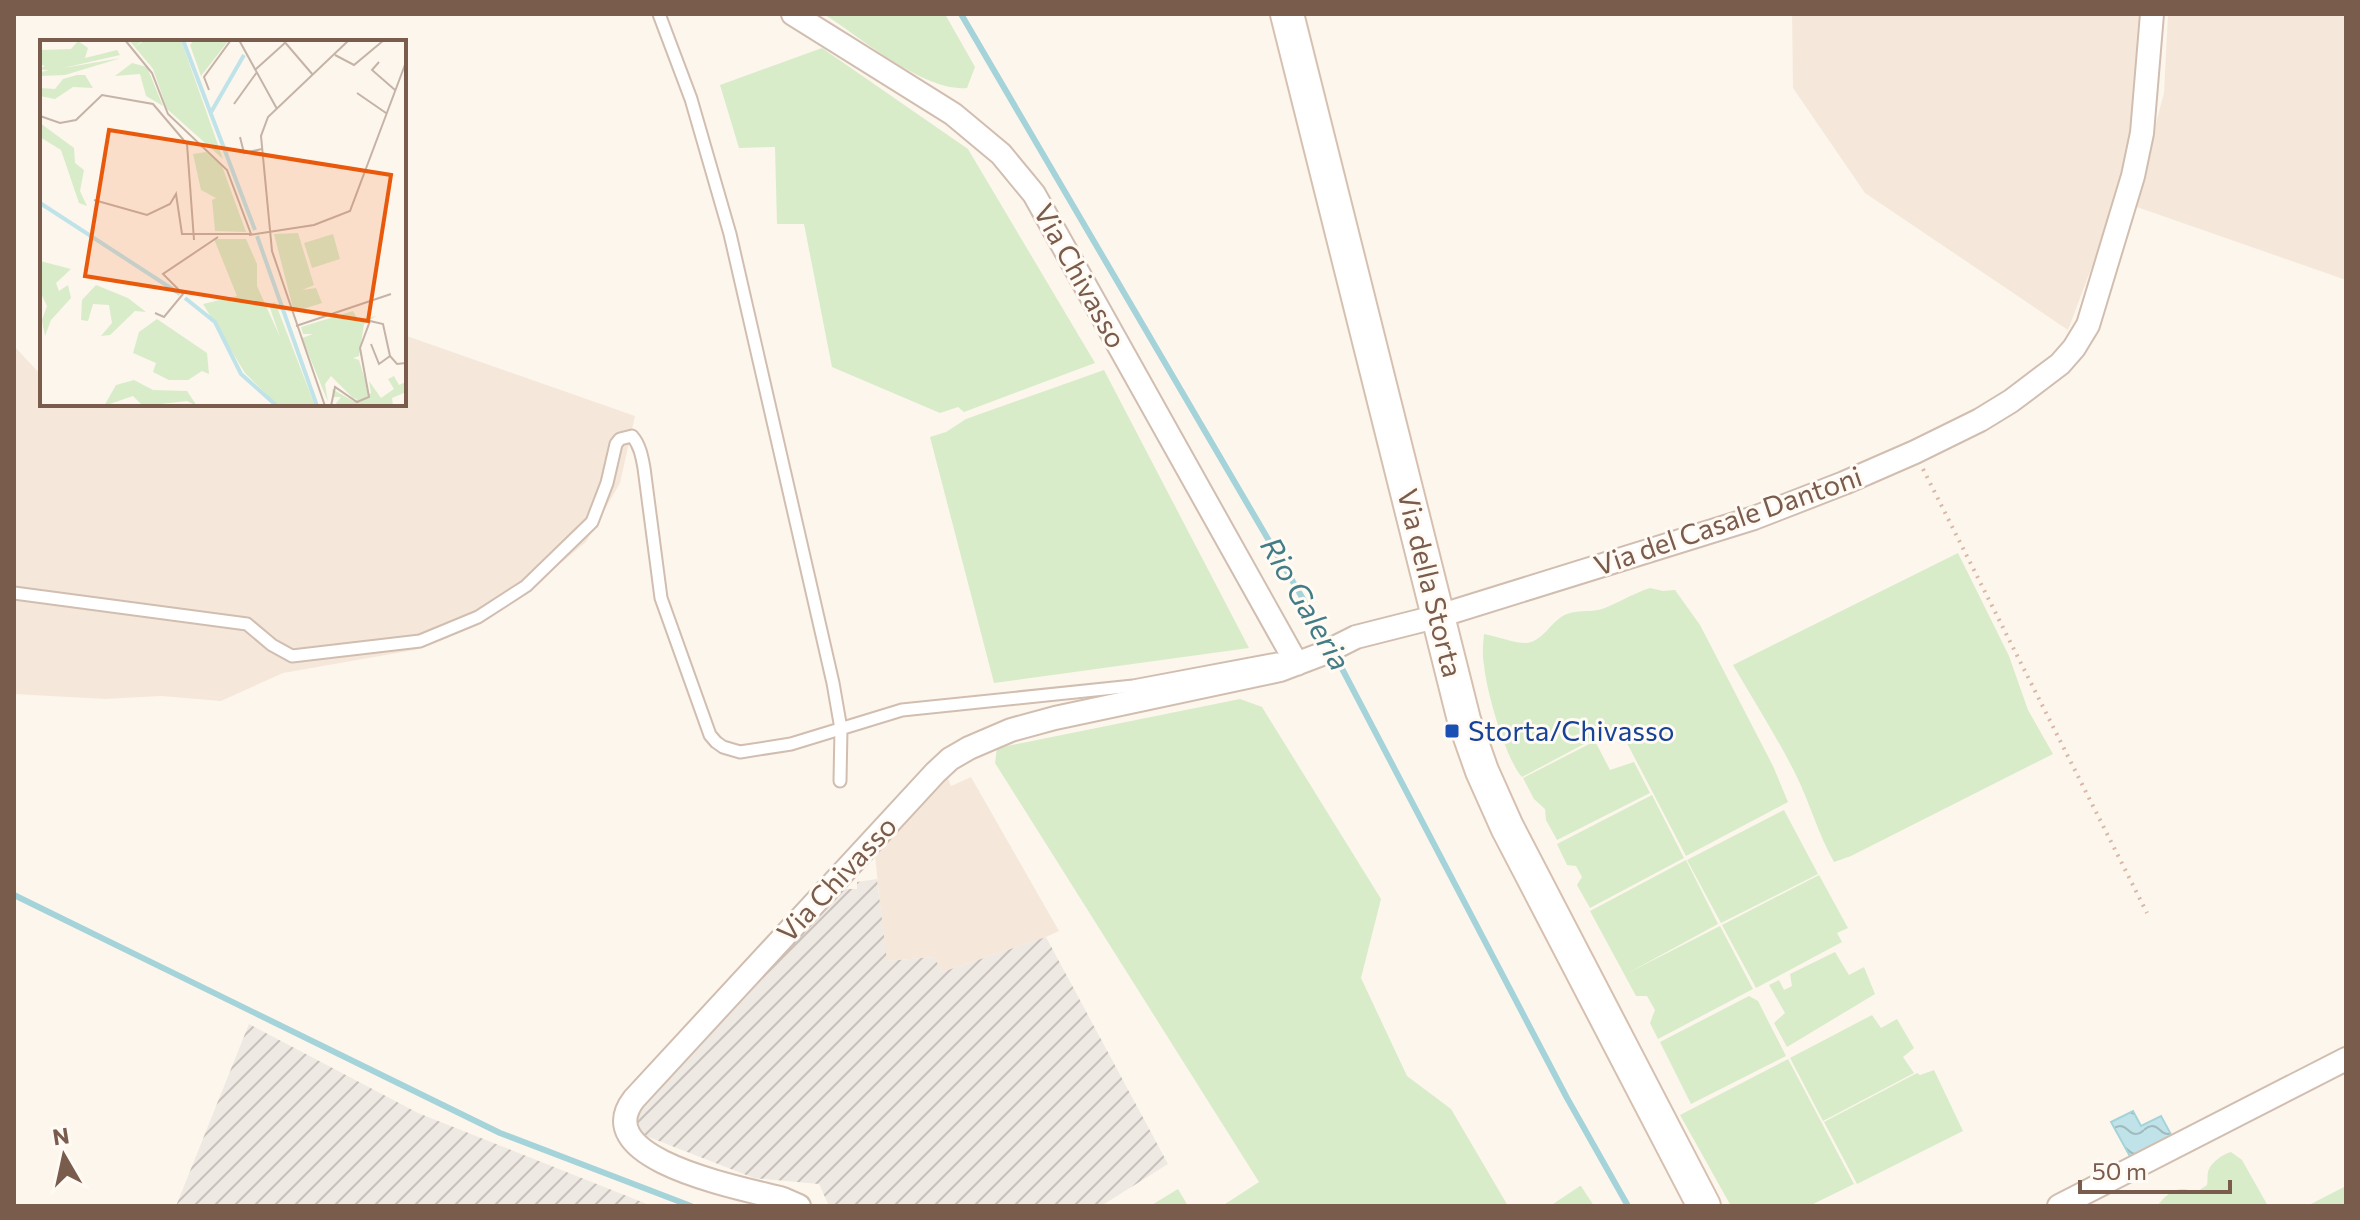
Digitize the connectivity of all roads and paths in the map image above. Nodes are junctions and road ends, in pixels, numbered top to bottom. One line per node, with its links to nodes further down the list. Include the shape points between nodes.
1 (659, 14): 9 (lane, via 691,99 730,234)
2 (793, 14): 8 (street, Via Chivasso, via 953,114 1001,154 1034,194)
3 (1287, 14): 7 (main road, Via della Storta)
4 (2152, 14): 5 (street, Via del Casale Dantoni, via 2142,133 2088,325 2060,364 2038,381 1980,420)
5 (1915, 452): 7 (street, Via del Casale Dantoni, via 1754,518); 11 (path)
6 (14, 593): 9 (lane, via 247,624 292,656 420,641 478,617 526,586 592,522 616,444 632,436 642,454 661,598 710,735 730,751 740,752)
7 (1439, 616): 8 (street, Via Chivasso, via 1356,637); 14 (main road, Via della Storta, via 1464,720 1507,827)
8 (1297, 664): 9 (lane, via 1277,659 1133,686 902,710); 13 (street, Via Chivasso, via 1031,724 950,759 630,1105 625,1118 628,1132 656,1159)
9 (841, 729): 10 (lane)
10 (840, 781)
11 (2147, 913)
12 (2346, 1059): 15 (street)
13 (799, 1206)
14 (1704, 1206)
15 (2059, 1206)

